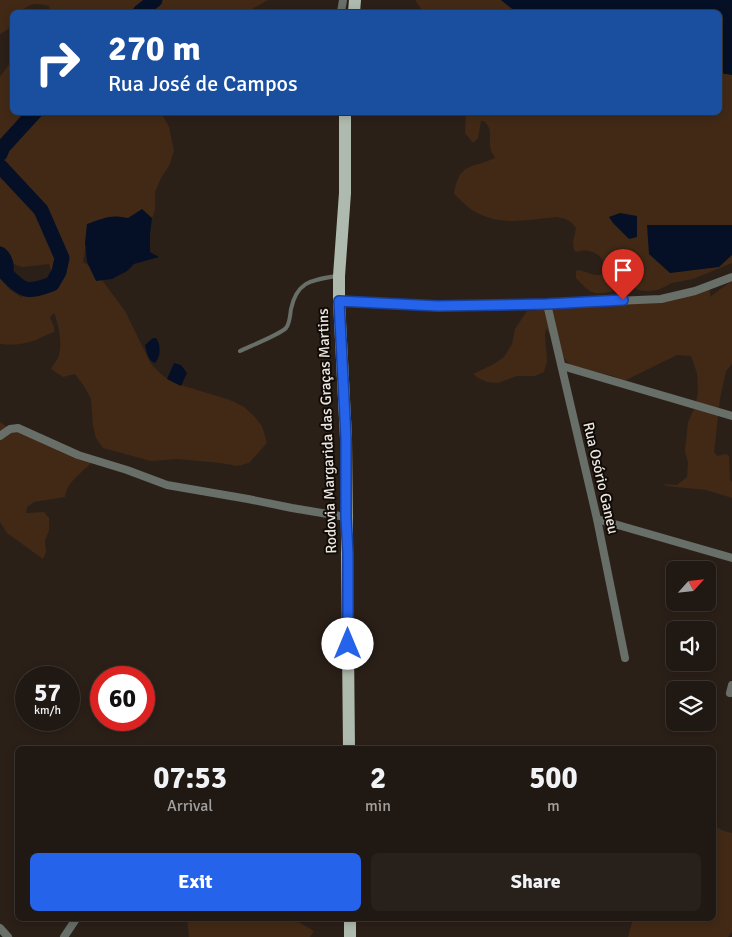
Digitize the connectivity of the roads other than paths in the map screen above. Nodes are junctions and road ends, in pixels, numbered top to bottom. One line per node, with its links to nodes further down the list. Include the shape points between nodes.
1 (343, 116): 2 (main road, Rodovia Margarida das Graças Martins, via 345,194)
2 (339, 276): 4 (main road, Rodovia Margarida das Graças Martins); 6 (lane, via 309,282 294,297 287,327)
3 (732, 277): 5 (street, via 694,292 661,298)
4 (339, 301): 5 (street, via 438,306); 10 (main road, Rodovia Margarida das Graças Martins, via 346,438)
5 (547, 304): 7 (street, Rua Osório Ganeu)
6 (240, 351)
7 (562, 366): 8 (street); 11 (street, Rua Osório Ganeu)
8 (732, 416)
9 (0, 436): 10 (street, via 12,428 22,429 78,455 167,485)
10 (346, 517): 16 (main road, Rodovia Margarida das Graças Martins)
11 (597, 519): 12 (street); 13 (street, Rua Osório Ganeu)
12 (732, 558)
13 (625, 658)
14 (732, 684): 15 (street)
15 (730, 693)
16 (349, 746)
17 (75, 921): 21 (street)
18 (350, 921): 22 (main road)
19 (0, 928): 20 (street)
20 (8, 937)
21 (64, 937)
22 (350, 937)

